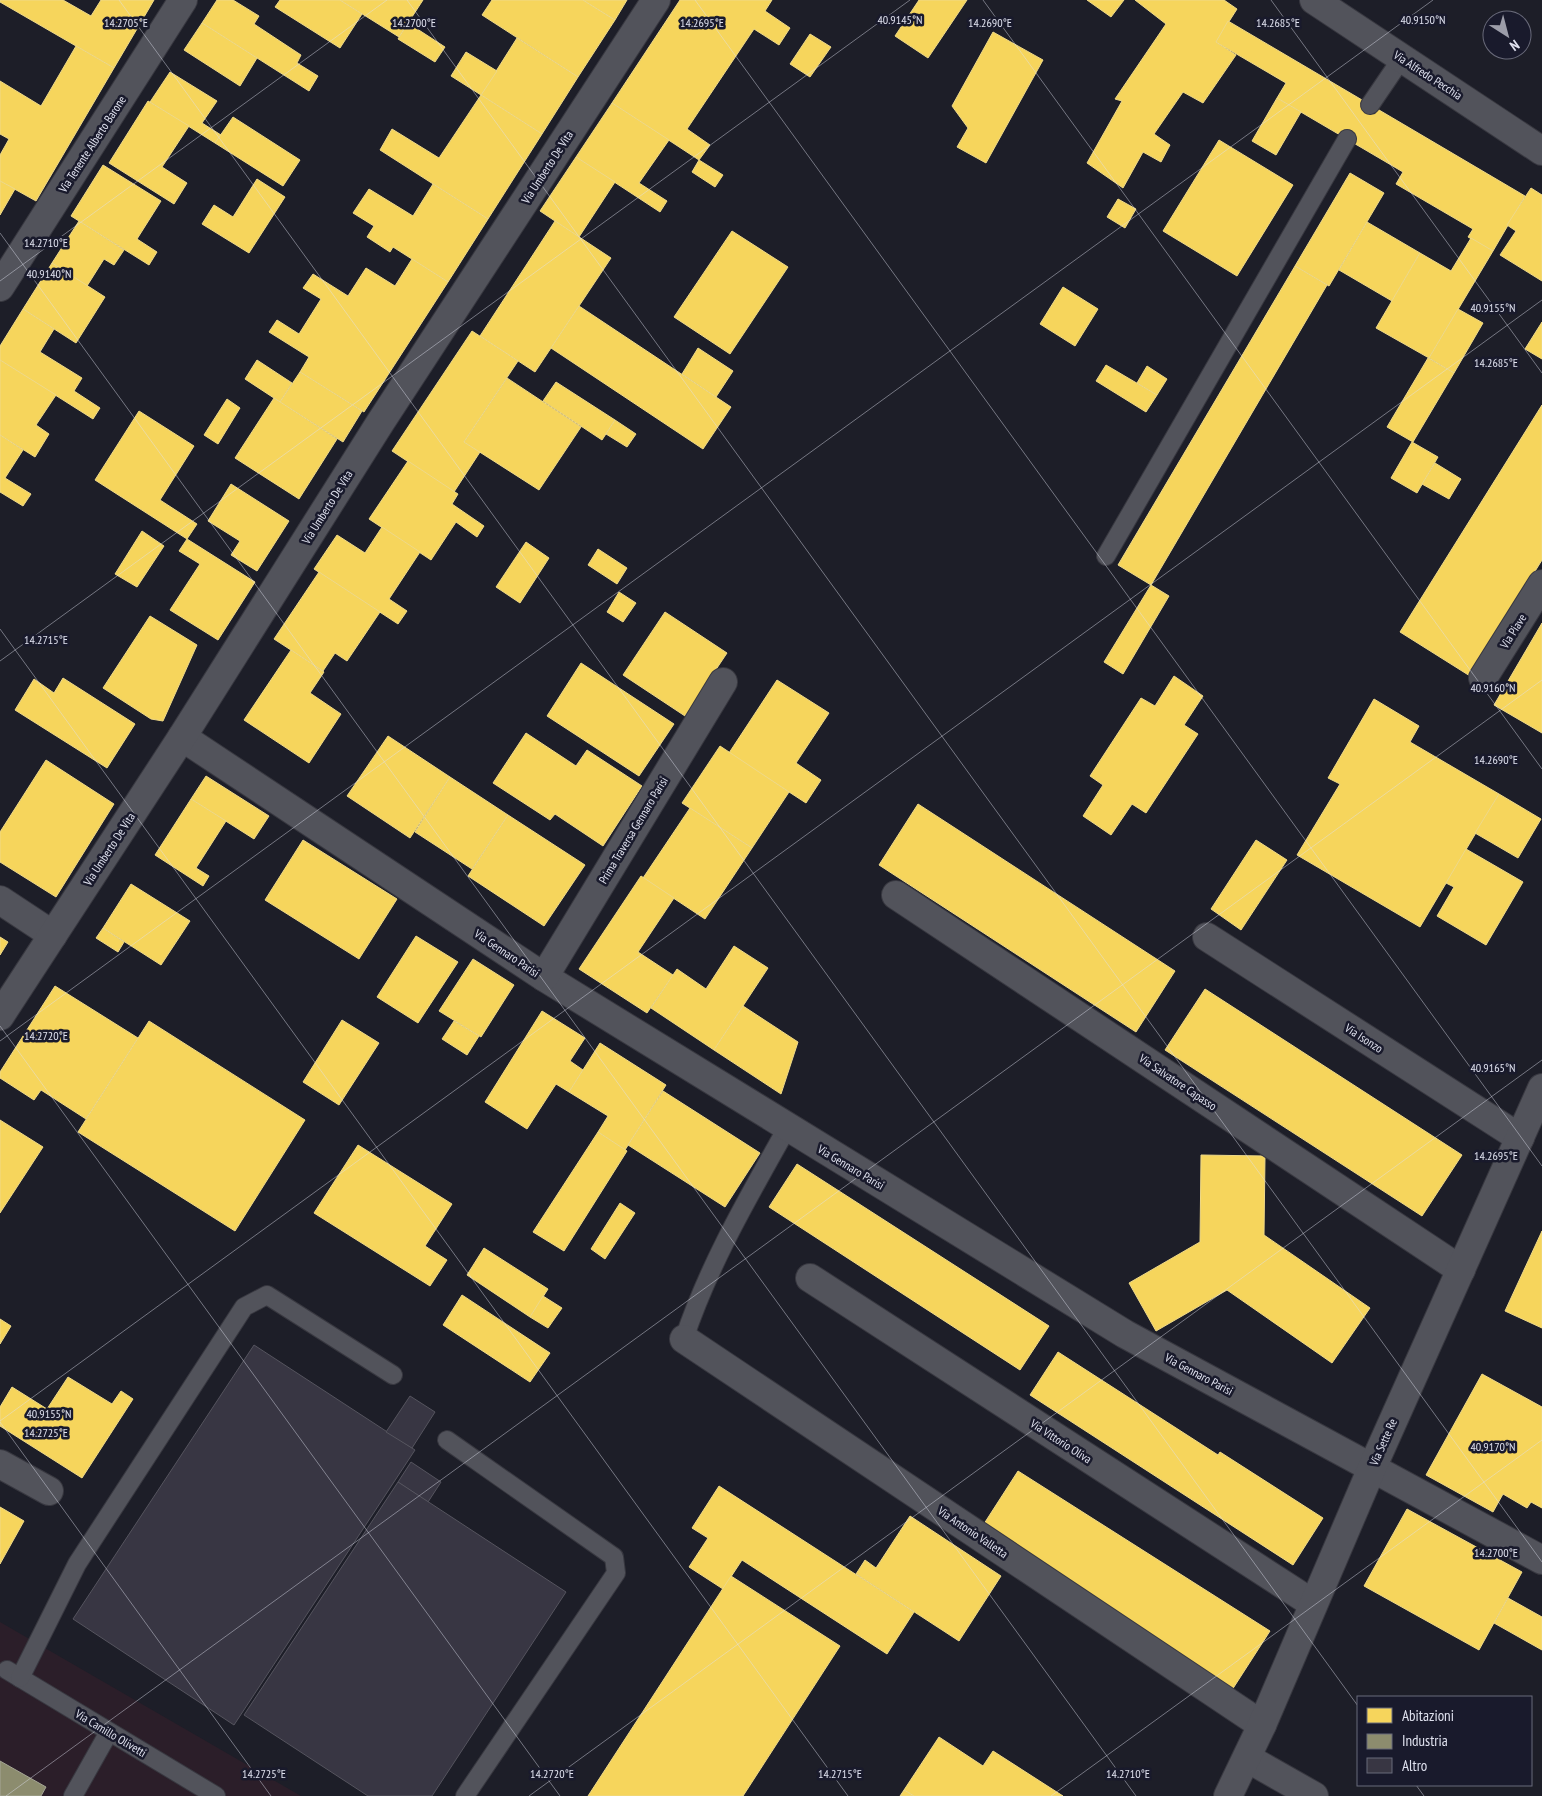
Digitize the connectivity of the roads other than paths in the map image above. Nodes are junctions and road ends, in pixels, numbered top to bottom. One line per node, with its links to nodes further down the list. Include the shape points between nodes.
1 (183, 0): 8 (street, Via Tenente Alberto Barone)
2 (656, 0): 13 (street, Via Umberto De Vita, via 380,423)
3 (1314, 0): 4 (street, Via Alfredo Pecchia)
4 (1402, 58): 5 (lane); 7 (street, Via Alfredo Pecchia)
5 (1370, 105)
6 (1347, 139): 9 (lane)
7 (1540, 144)
8 (0, 287)
9 (1106, 556)
10 (1542, 584): 11 (street, Via Piave)
11 (1483, 678)
12 (723, 682): 18 (street, Prima Traversa Gennaro Parisi)
13 (182, 737): 16 (street, Via Umberto De Vita); 18 (street, Via Gennaro Parisi)
14 (896, 895): 23 (street, Via Salvatore Capasso)
15 (0, 900): 16 (street)
16 (53, 934): 19 (street, Via Umberto De Vita)
17 (1207, 937): 22 (street, Via Isonzo)
18 (544, 977): 21 (street, Via Gennaro Parisi)
19 (0, 1016)
20 (1542, 1088): 22 (street, Via Sette Re)
21 (787, 1128): 25 (lane, via 733,1225 695,1305); 29 (street, Via Gennaro Parisi, via 1125,1334)
22 (1520, 1138): 23 (street, Via Sette Re)
23 (1461, 1270): 29 (street, Via Sette Re)
24 (810, 1278): 32 (street, Via Vittorio Oliva)
25 (684, 1339): 33 (street, Via Antonio Valletta)
26 (393, 1375): 34 (lane, Via Camillo Olivetti, via 267,1295 244,1307 77,1564 13,1674)
27 (447, 1440): 38 (lane, via 614,1557 616,1573)
28 (0, 1464): 30 (street)
29 (1372, 1468): 31 (street, Via Gennaro Parisi); 32 (street, Via Sette Re)
30 (49, 1491)
31 (1542, 1560)
32 (1312, 1603): 33 (street, Via Sette Re)
33 (1262, 1725): 35 (street, Via Sette Re)
34 (109, 1732): 36 (lane); 37 (lane, Via Camillo Olivetti)
35 (1247, 1758): 39 (street, Via Sette Re); 40 (street)
36 (73, 1796)
37 (216, 1796)
38 (465, 1796)
39 (1228, 1796)
40 (1314, 1796)

